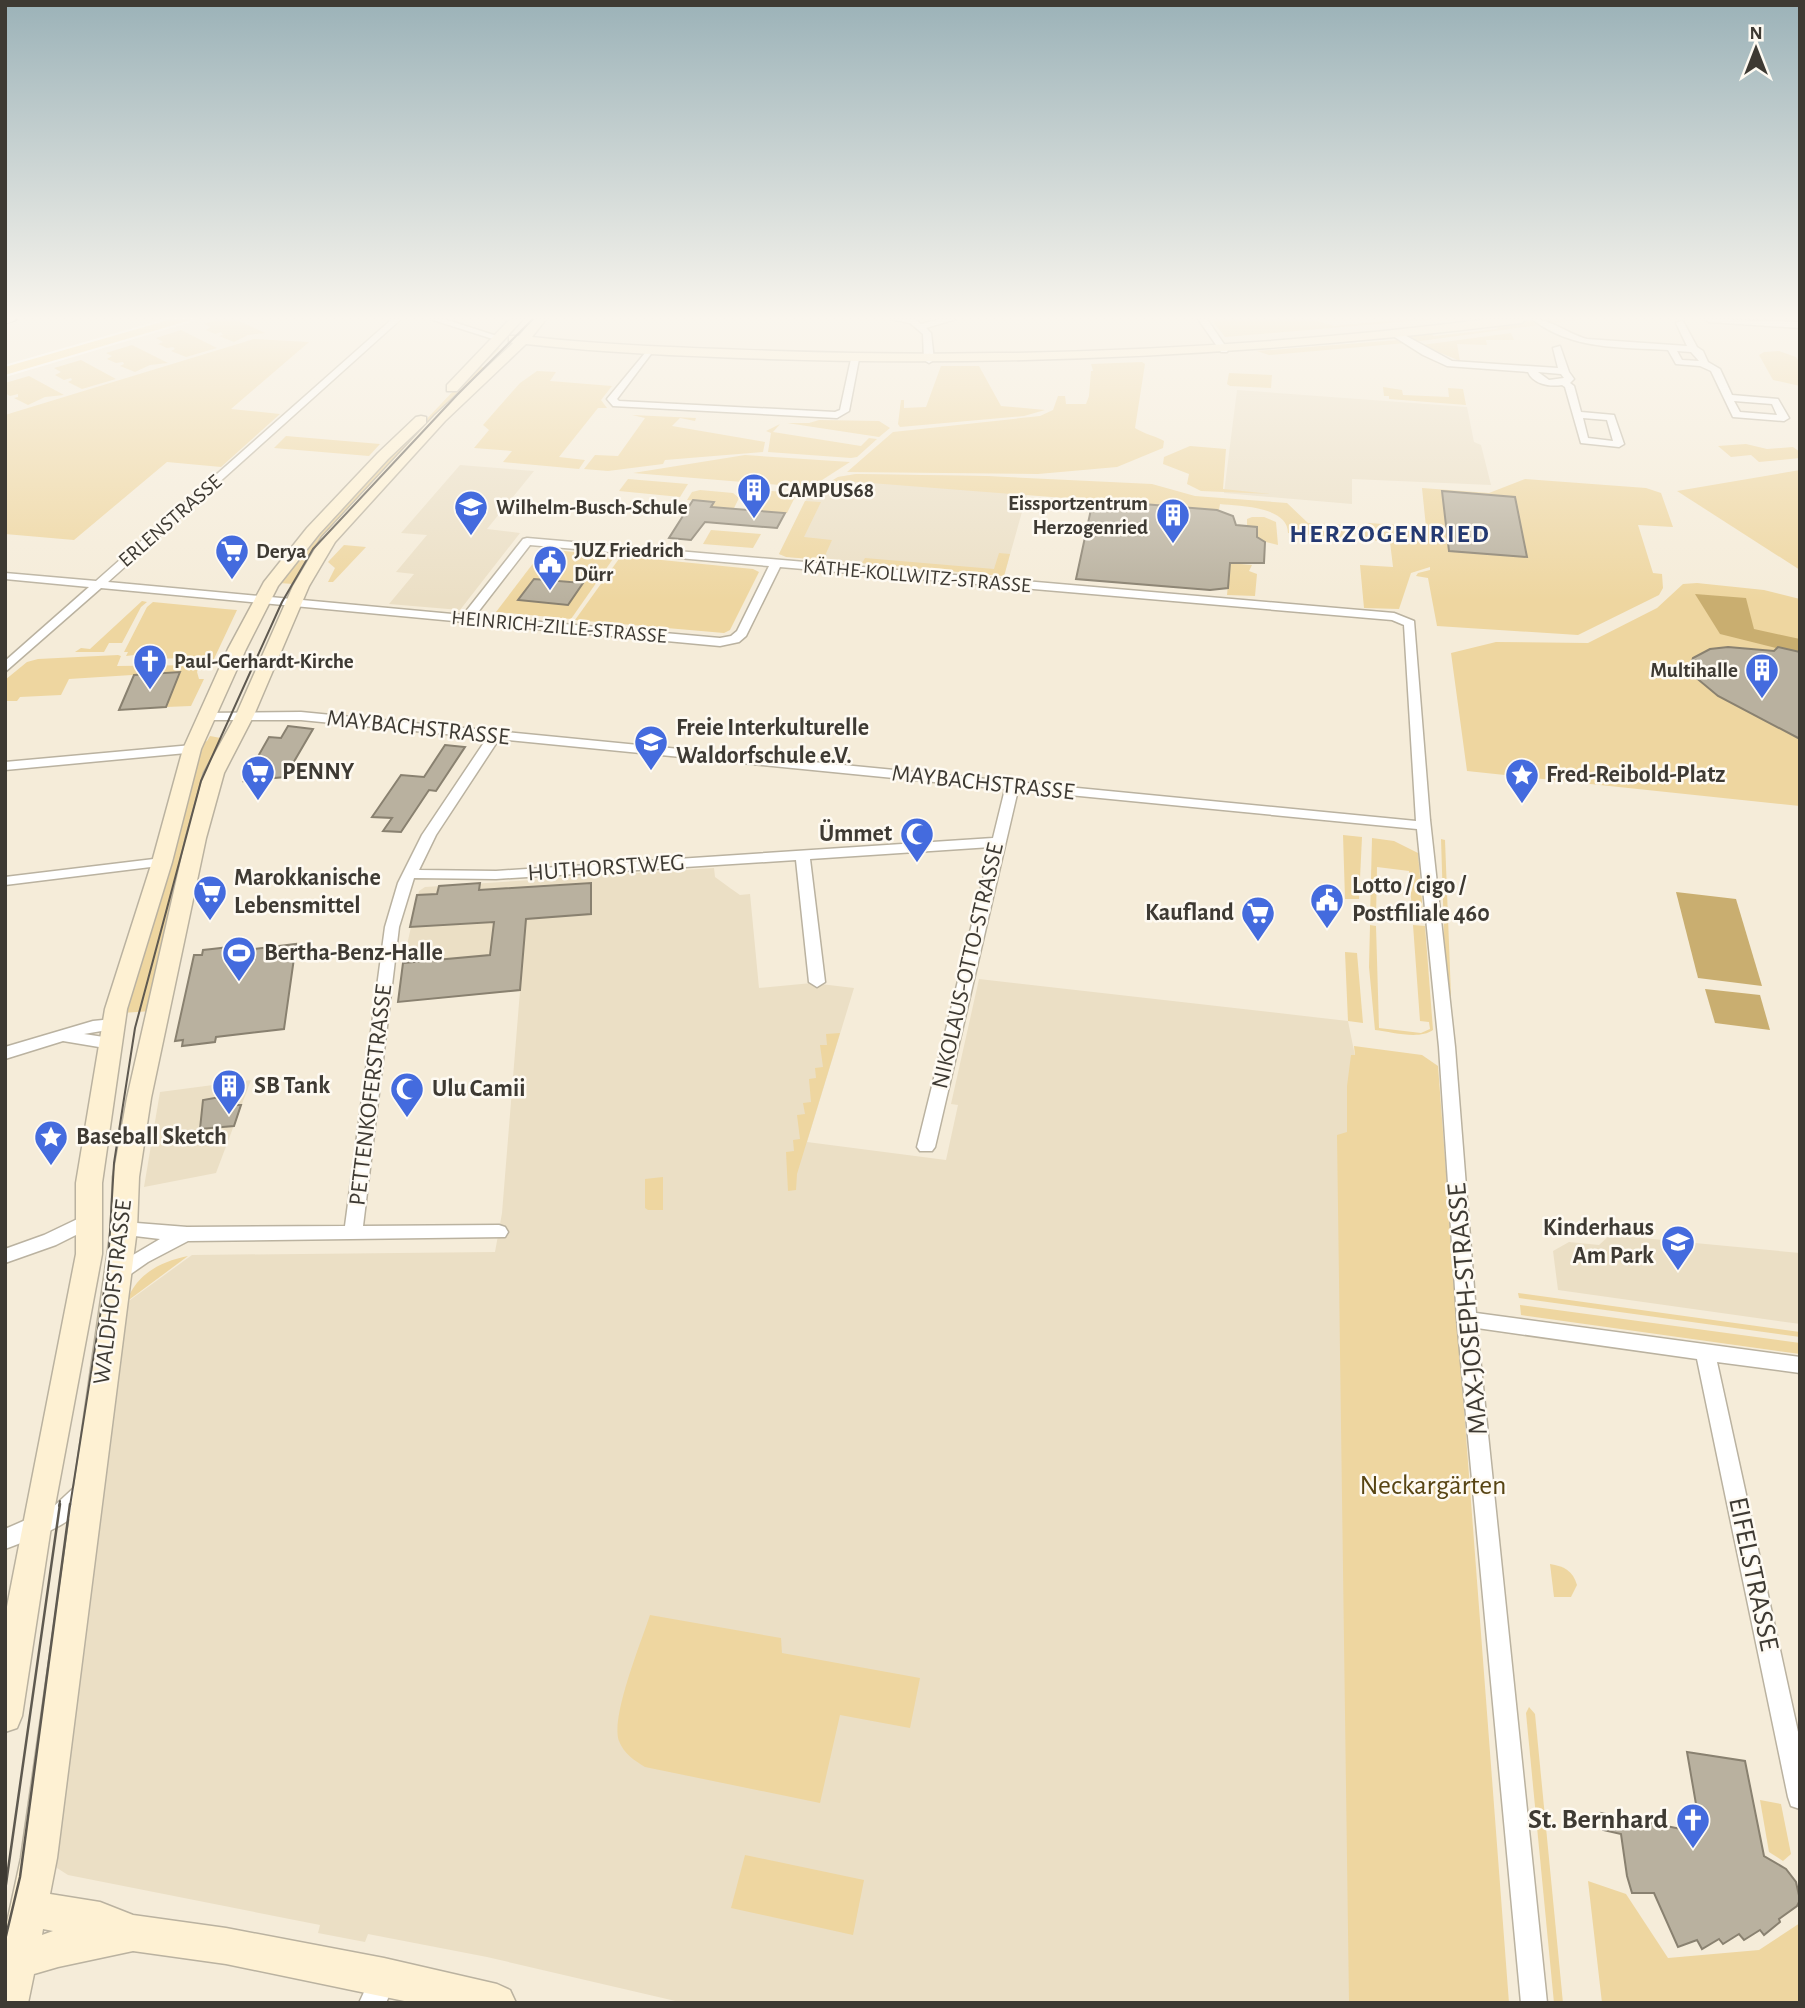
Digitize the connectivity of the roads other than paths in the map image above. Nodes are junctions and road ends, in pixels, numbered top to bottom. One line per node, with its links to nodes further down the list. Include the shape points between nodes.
1 (291, 413): 11 (street, ERLENSTRASSE)
2 (428, 413): 12 (street, WALDHOFSTRASSE, via 313,531)
3 (446, 413): 13 (street, WALDHOFSTRASSE, via 351,512 318,555)
4 (766, 413): 5 (street)
5 (841, 413)
6 (1735, 413): 7 (street, via 1784,418)
7 (1781, 413)
8 (1577, 415): 8 (street, via 1611,417 1619,443 1584,441)
9 (776, 563): 14 (street, KÄTHE-KOLLWITZ-STRASSE, via 527,541); 14 (street, HEINRICH-ZILLE-STRASSE, via 742,633 720,642); 15 (street, KÄTHE-KOLLWITZ-STRASSE)
10 (5, 576): 11 (street)
11 (96, 586): 12 (street); 16 (street, ERLENSTRASSE)
12 (261, 601): 13 (street); 18 (street, WALDHOFSTRASSE)
13 (295, 603): 14 (street, HEINRICH-ZILLE-STRASSE); 17 (street, WALDHOFSTRASSE)
14 (467, 618)
15 (1404, 619): 23 (street, MAX-JOSEPH-STRASSE, via 1410,623)
16 (5, 668)
17 (245, 715): 18 (street, MAYBACHSTRASSE); 19 (street, MAYBACHSTRASSE); 31 (street, WALDHOFSTRASSE, via 208,789)
18 (207, 716): 20 (street, WALDHOFSTRASSE)
19 (495, 735): 22 (street, MAYBACHSTRASSE); 27 (street, PETTENKOFERSTRASSE, via 429,835)
20 (192, 748): 21 (street); 26 (street, WALDHOFSTRASSE)
21 (5, 766)
22 (1012, 786): 23 (street, MAYBACHSTRASSE); 24 (street, NIKOLAUS-OTTO-STRASSE)
23 (1424, 826): 41 (street, MAX-JOSEPH-STRASSE, via 1447,1048)
24 (996, 842): 25 (street, HUTHORSTWEG); 33 (street, NIKOLAUS-OTTO-STRASSE)
25 (802, 855): 27 (street, HUTHORSTWEG, via 496,875); 29 (street)
26 (162, 862): 28 (street); 30 (street, WALDHOFSTRASSE)
27 (409, 874): 36 (street, PETTENKOFERSTRASSE, via 392,927)
28 (5, 881)
29 (817, 982)
30 (112, 1034): 31 (street, via 135,1028); 32 (street, via 59,1037); 34 (street, WALDHOFSTRASSE)
31 (149, 1045): 35 (street, WALDHOFSTRASSE, via 126,1177)
32 (5, 1053)
33 (926, 1147)
34 (79, 1226): 39 (street); 45 (street, WALDHOFSTRASSE, via 89,1254)
35 (124, 1229): 38 (street); 40 (street, WALDHOFSTRASSE)
36 (354, 1231): 37 (street); 38 (street)
37 (499, 1232)
38 (187, 1234): 40 (street)
39 (5, 1256)
40 (118, 1273): 44 (street, WALDHOFSTRASSE)
41 (1467, 1319): 42 (street); 55 (street, MAX-JOSEPH-STRASSE)
42 (1706, 1352): 43 (street); 48 (street, EIFELSTRASSE)
43 (1800, 1365)
44 (88, 1487): 45 (street, via 58,1516); 49 (street, WALDHOFSTRASSE)
45 (36, 1527): 46 (street); 47 (street, WALDHOFSTRASSE)
46 (5, 1539)
47 (5, 1716)
48 (1800, 1797)
49 (29, 1909): 50 (street, via 100,1920); 51 (street, WALDHOFSTRASSE)
50 (133, 1933): 51 (street); 52 (street, via 226,1947)
51 (9, 1958): 53 (street, WALDHOFSTRASSE)
52 (378, 1990): 54 (street)
53 (9, 2003)
54 (497, 2003)
55 (1534, 2003)

